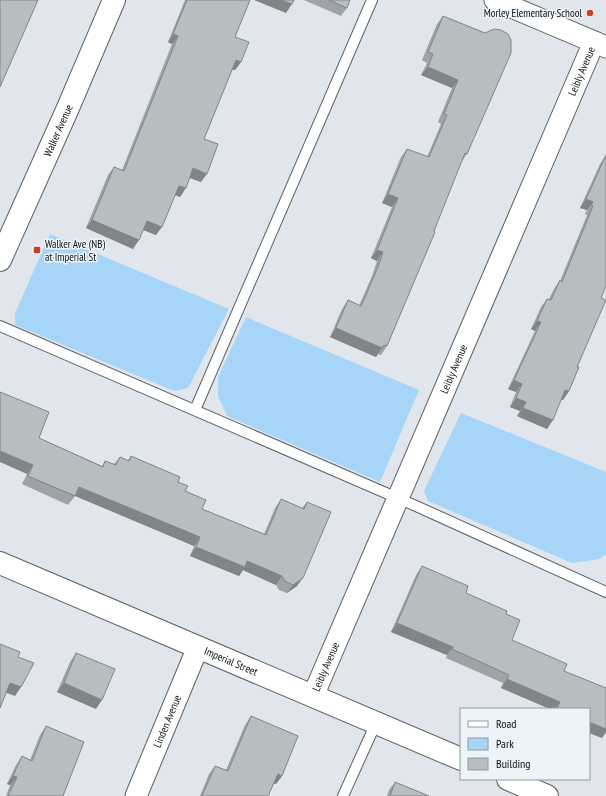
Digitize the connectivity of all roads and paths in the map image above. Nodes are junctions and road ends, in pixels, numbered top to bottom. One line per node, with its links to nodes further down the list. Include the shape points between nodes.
1 (114, 0): 5 (street, Walker Avenue)
2 (372, 0): 7 (lane)
3 (495, 0): 4 (street)
4 (600, 44): 8 (street, Leibly Avenue)
5 (0, 260)
6 (0, 326): 7 (lane)
7 (195, 410): 8 (lane)
8 (398, 499): 10 (lane); 12 (street, Leibly Avenue)
9 (0, 563): 11 (street, Imperial Street)
10 (606, 592)
11 (198, 647): 12 (street, Imperial Street); 17 (street, Linden Avenue)
12 (313, 696): 13 (street, Imperial Street)
13 (376, 723): 14 (street, Imperial Street); 18 (lane)
14 (460, 759)
15 (510, 780): 16 (street)
16 (543, 795)
17 (136, 796)
18 (343, 796)

